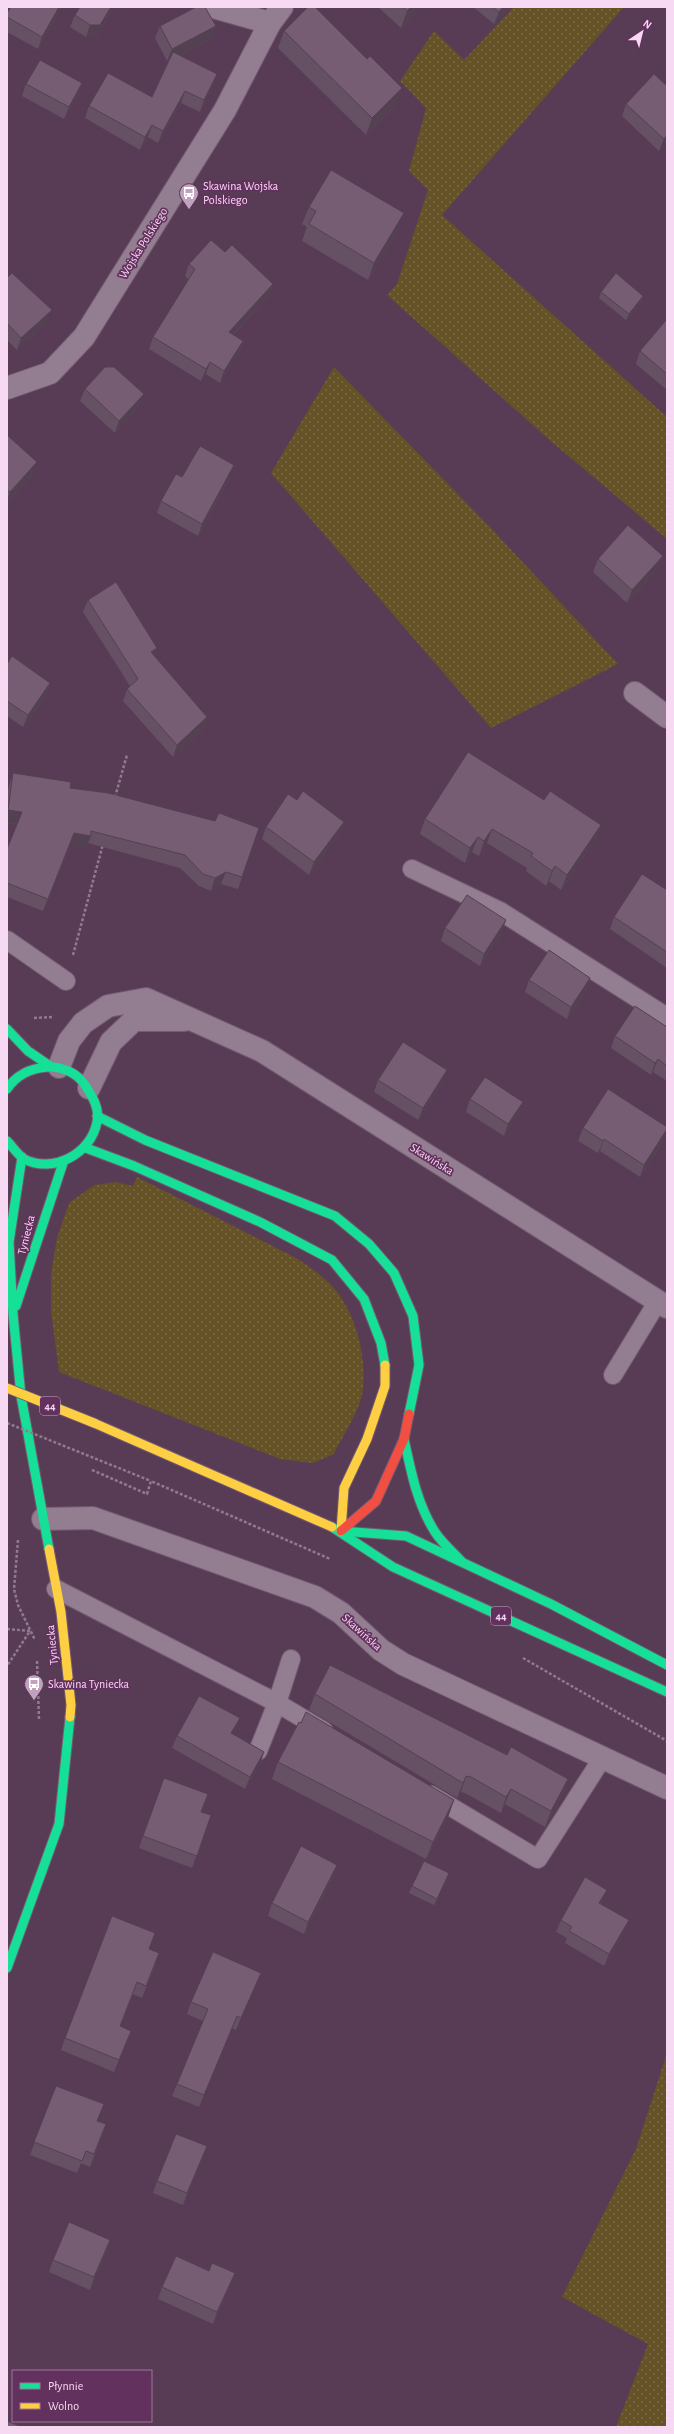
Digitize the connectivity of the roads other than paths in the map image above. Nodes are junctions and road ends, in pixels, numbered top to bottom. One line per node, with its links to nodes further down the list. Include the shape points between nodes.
1 (213, 7): 2 (street, Wojska Polskiego)
2 (276, 15): 3 (street, Wojska Polskiego, via 225,110 84,337 50,373)
3 (7, 388)
4 (635, 693): 5 (street)
5 (667, 717)
6 (412, 869): 9 (lane, via 500,911)
7 (7, 940): 8 (lane)
8 (66, 981)
9 (667, 1017)
10 (192, 1020): 12 (street, Skawińska, via 146,999 108,1006 83,1023); 14 (street, Skawińska, via 134,1020 111,1042); 20 (street, Skawińska, via 262,1051)
11 (7, 1029): 12 (street, via 28,1051)
12 (54, 1067): 13 (street, via 34,1068 20,1075); 14 (street, via 77,1076)
13 (7, 1087)
14 (89, 1088): 15 (street, via 95,1101)
15 (97, 1116): 17 (street, via 92,1138); 24 (street, via 145,1140 336,1216 369,1244 394,1273 413,1316 419,1365)
16 (7, 1141): 18 (street)
17 (86, 1148): 19 (street); 26 (street, via 134,1166 260,1222 332,1260 364,1299 381,1343 385,1386 367,1439 344,1488)
18 (22, 1157): 19 (street, via 35,1163); 21 (street, Tyniecka, via 9,1242)
19 (63, 1163): 21 (street, Tyniecka, via 44,1212 32,1261)
20 (662, 1304): 22 (lane)
21 (13, 1314): 25 (street, Tyniecka, via 21,1396)
22 (613, 1375)
23 (7, 1388): 26 (street, 44, bridge, via 94,1423)
24 (404, 1439): 26 (street, via 376,1501); 27 (street, via 414,1486 425,1512 436,1533)
25 (43, 1519): 28 (street, Tyniecka); 35 (street, Skawińska, via 93,1518 314,1597 341,1613 381,1650 403,1664)
26 (341, 1531): 27 (street, 44, via 406,1536); 31 (street, 44, via 393,1567)
27 (462, 1562): 30 (street, 44, via 594,1625)
28 (56, 1589): 32 (lane); 38 (street, Tyniecka, via 71,1705 59,1824)
29 (291, 1659): 32 (lane)
30 (667, 1665)
31 (667, 1692)
32 (277, 1703): 33 (lane); 34 (lane)
33 (337, 1739)
34 (258, 1750)
35 (603, 1758): 36 (lane, via 538,1859); 37 (street, Skawińska)
36 (418, 1787)
37 (667, 1788)
38 (7, 1968)

